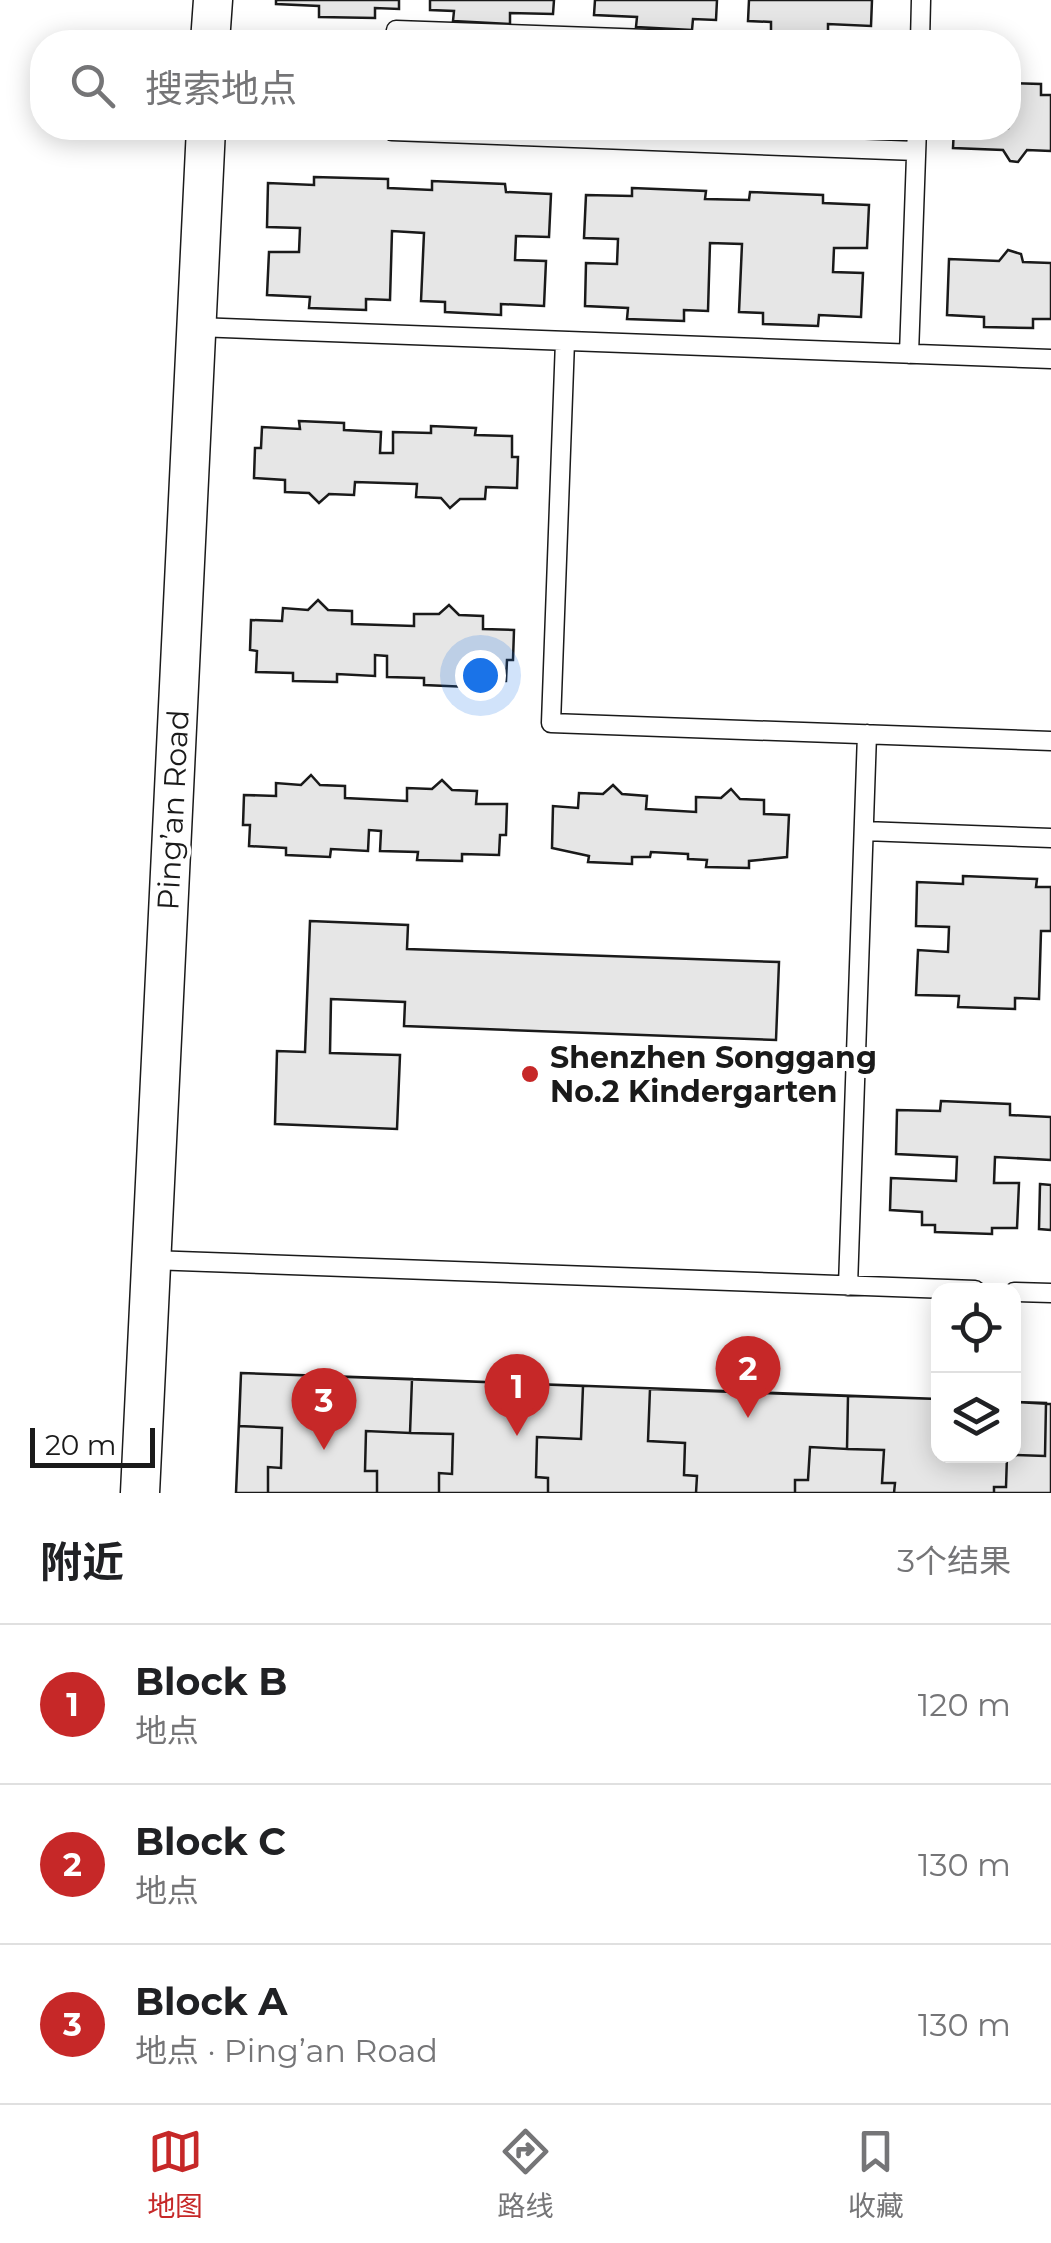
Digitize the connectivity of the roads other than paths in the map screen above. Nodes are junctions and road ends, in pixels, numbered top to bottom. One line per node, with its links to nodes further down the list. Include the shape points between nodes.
1 (212, 0): 3 (street)
2 (922, 0): 4 (lane)
3 (211, 30)
4 (921, 30)
5 (205, 140): 9 (street, Ping’an Road)
6 (628, 140): 8 (lane)
7 (916, 140): 8 (lane)
8 (916, 151): 11 (lane)
9 (196, 328): 10 (lane); 17 (street, Ping’an Road)
10 (565, 341): 11 (lane); 13 (lane, via 551,722)
11 (909, 354): 12 (lane)
12 (1051, 359)
13 (867, 734): 14 (lane); 15 (lane)
14 (1051, 741)
15 (864, 831): 16 (lane); 18 (lane)
16 (1051, 838)
17 (151, 1260): 18 (lane); 22 (street, Ping’an Road)
18 (848, 1286): 19 (lane)
19 (931, 1289)
20 (1021, 1292): 21 (lane)
21 (1051, 1293)
22 (140, 1493)

